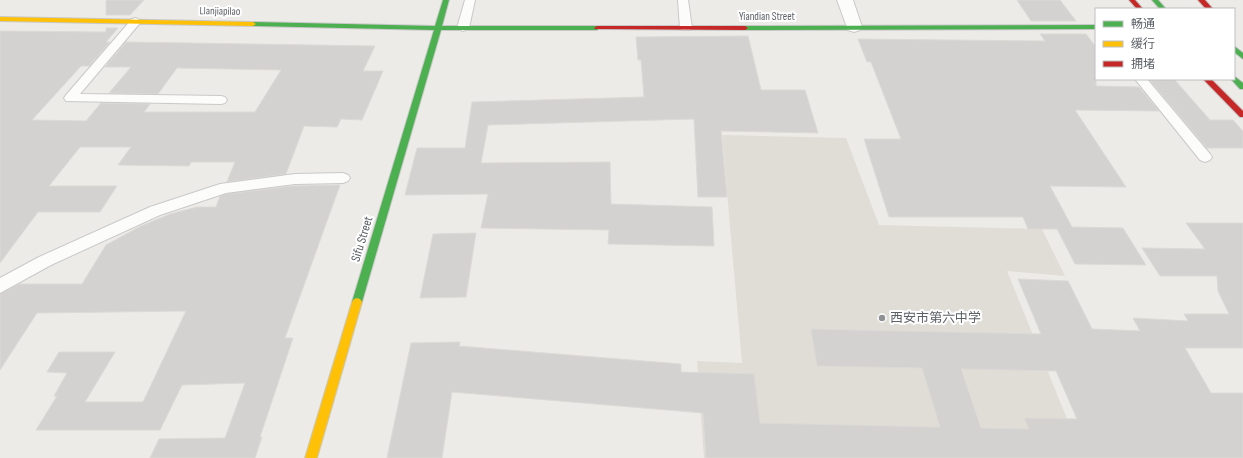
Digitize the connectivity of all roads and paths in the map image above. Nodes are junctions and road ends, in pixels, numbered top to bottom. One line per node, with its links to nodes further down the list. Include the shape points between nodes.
1 (446, 0): 15 (street, Sifu Street)
2 (470, 0): 16 (lane)
3 (683, 0): 17 (lane)
4 (845, 0): 13 (street)
5 (1132, 0): 8 (street)
6 (1155, 0): 9 (street)
7 (1201, 0): 10 (street)
8 (1139, 8)
9 (1162, 8)
10 (1209, 8)
11 (0, 20): 12 (street, LIanjiapilao)
12 (136, 21): 15 (street, LIanjiapilao); 24 (lane, via 70,98)
13 (854, 27): 14 (street, Yiandian Street); 17 (street, Yiandian Street)
14 (1095, 27)
15 (439, 28): 16 (street, Yiandian Street); 29 (street, Sifu Street)
16 (463, 28): 17 (street, Yiandian Street)
17 (686, 28)
18 (1235, 49): 19 (street)
19 (1243, 57)
20 (1235, 79): 23 (street)
21 (1142, 80): 26 (lane)
22 (1208, 80): 25 (street)
23 (1243, 87)
24 (221, 100)
25 (1243, 115)
26 (1205, 156)
27 (343, 178): 28 (lane, via 295,179 225,188 155,211 45,261)
28 (0, 286)
29 (310, 458)

